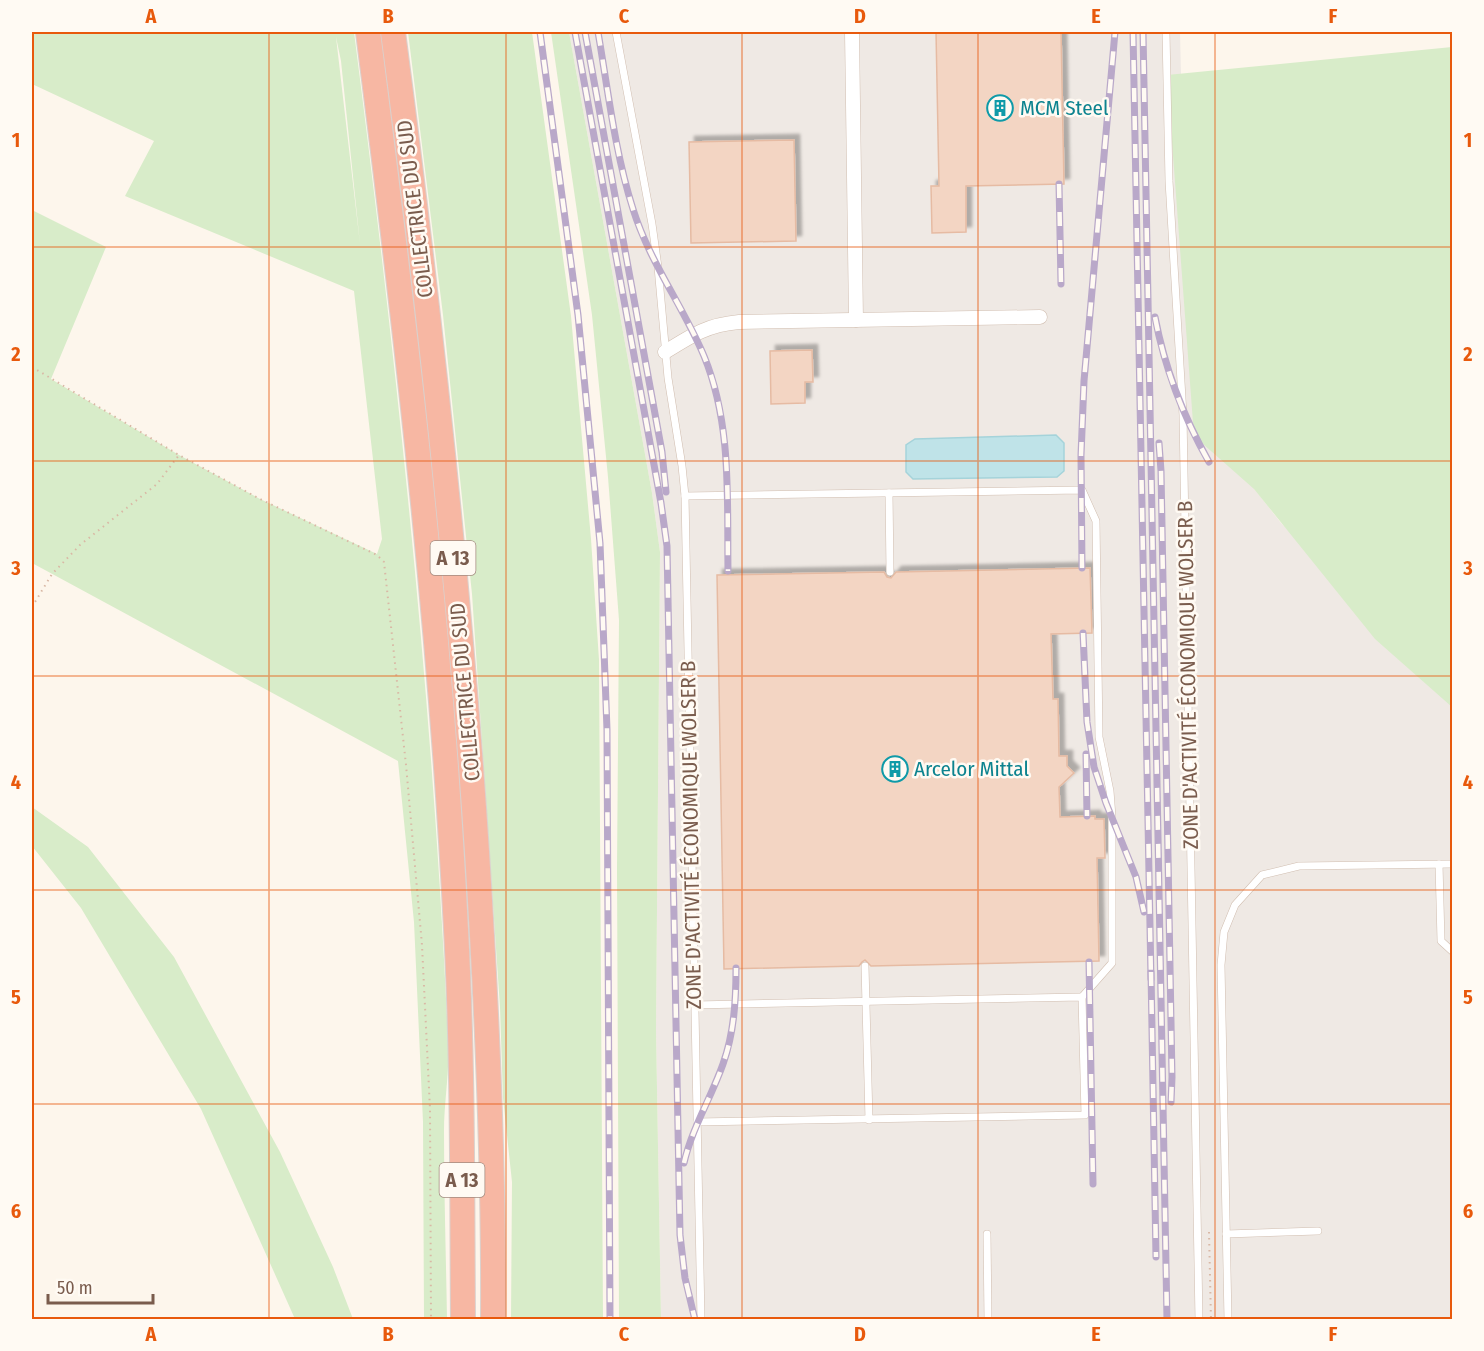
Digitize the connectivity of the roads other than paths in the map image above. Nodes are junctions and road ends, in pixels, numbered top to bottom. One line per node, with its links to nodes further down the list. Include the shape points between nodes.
1 (368, 32): 24 (highway, COLLECTRICE DU SUD / A 13, via 418,453 442,713 461,1041)
2 (393, 32): 25 (highway, COLLECTRICE DU SUD / A 13, via 442,440 468,715 489,1087)
3 (616, 32): 8 (lane, ZONE D'ACTIVITÉ ÉCONOMIQUE WOLSER B, via 652,224)
4 (852, 32): 7 (street)
5 (1166, 32): 28 (lane, ZONE D'ACTIVITÉ ÉCONOMIQUE WOLSER B, via 1169,181 1184,415)
6 (1040, 317): 7 (street)
7 (856, 320): 8 (street, via 717,324)
8 (665, 352): 10 (lane, ZONE D'ACTIVITÉ ÉCONOMIQUE WOLSER B)
9 (889, 493): 10 (lane); 11 (lane); 16 (lane, via 1082,490 1096,521 1099,737 1112,817 1112,963)
10 (685, 496): 18 (lane, ZONE D'ACTIVITÉ ÉCONOMIQUE WOLSER B)
11 (890, 572)
12 (1439, 864): 13 (lane); 14 (lane, via 1442,940); 23 (lane, via 1299,866 1262,875 1235,905 1224,932 1221,965)
13 (1452, 864)
14 (1452, 951)
15 (866, 966): 17 (lane)
16 (1082, 997): 17 (lane); 19 (lane, via 1085,1115)
17 (866, 1002): 18 (lane); 19 (lane)
18 (695, 1005): 20 (lane, ZONE D'ACTIVITÉ ÉCONOMIQUE WOLSER B)
19 (869, 1120): 20 (lane)
20 (697, 1122): 26 (lane, ZONE D'ACTIVITÉ ÉCONOMIQUE WOLSER B)
21 (1318, 1231): 23 (lane)
22 (987, 1234): 27 (lane)
23 (1226, 1234): 29 (lane)
24 (463, 1320)
25 (493, 1320)
26 (700, 1320)
27 (988, 1320)
28 (1199, 1320)
29 (1228, 1320)

